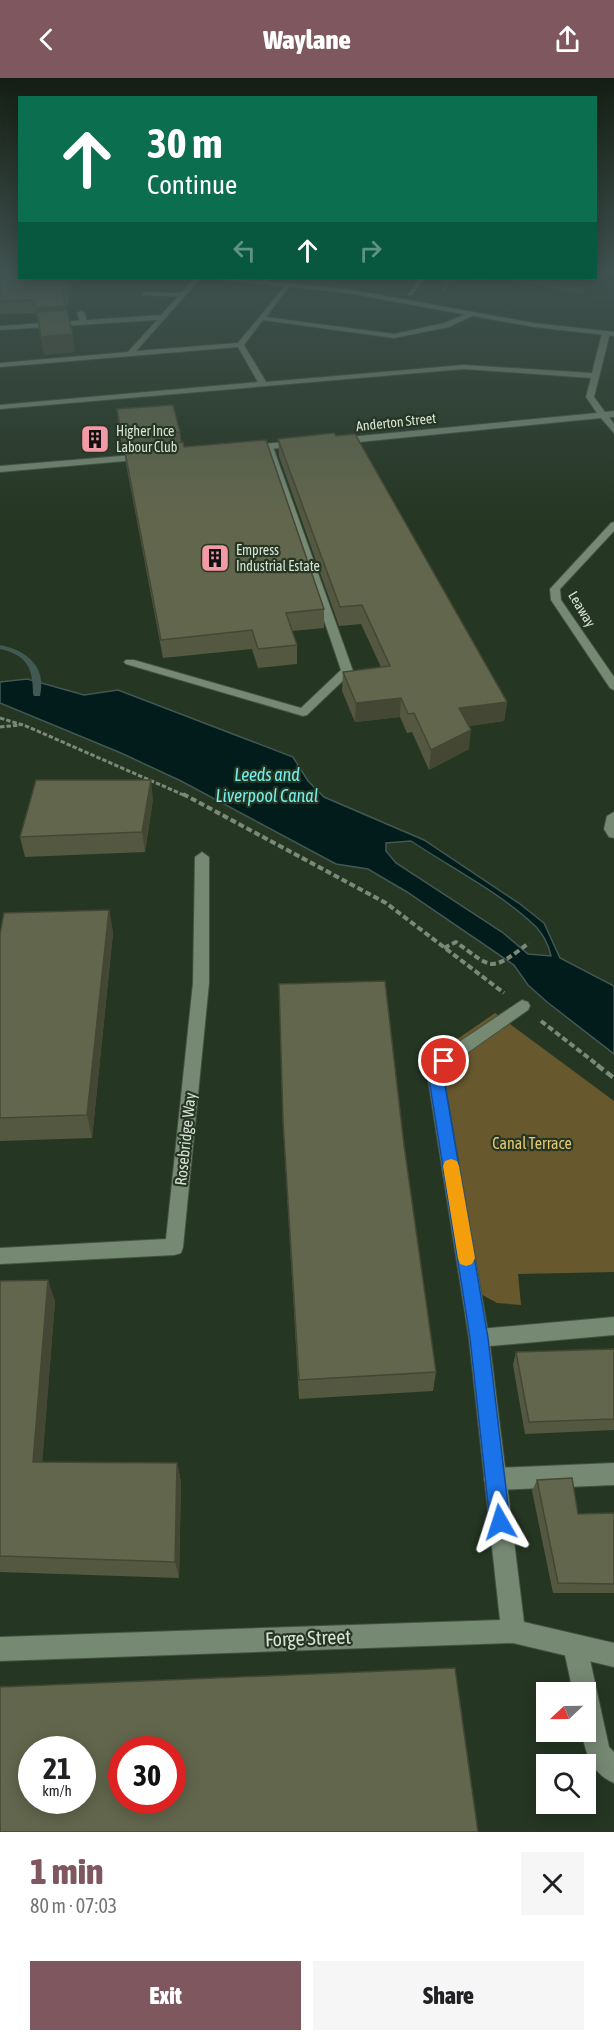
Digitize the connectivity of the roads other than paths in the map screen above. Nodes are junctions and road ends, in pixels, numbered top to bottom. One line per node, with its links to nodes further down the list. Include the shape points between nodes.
1 (144, 353): 4 (street)
2 (245, 353): 7 (street)
3 (604, 353): 6 (street)
4 (130, 354): 5 (street)
5 (0, 365)
6 (596, 376): 7 (street, via 464,367); 10 (street, via 590,398)
7 (263, 384): 8 (street)
8 (0, 406)
9 (614, 414): 10 (street, Anderton Street)
10 (602, 415): 11 (street); 12 (street, Anderton Street)
11 (614, 430)
12 (328, 442)
13 (305, 444): 14 (street)
14 (269, 447): 15 (street); 19 (street, via 347,671 303,712)
15 (237, 449)
16 (161, 455): 17 (street)
17 (0, 469)
18 (614, 525): 20 (street, Leaway, via 555,589 556,600)
19 (130, 662)
20 (614, 687)
21 (614, 816): 22 (street)
22 (614, 834)
23 (202, 857): 25 (street, Rosebridge Way, via 201,983 174,1247)
24 (522, 1006): 27 (street, via 444,1061 436,1079)
25 (0, 1256)
26 (614, 1326): 27 (street)
27 (479, 1338): 29 (street)
28 (614, 1473): 29 (street)
29 (495, 1479): 30 (street)
30 (513, 1631): 31 (street, Forge Street); 32 (street, Forge Street)
31 (575, 1646): 33 (street, Forge Street); 34 (street, via 598,1753)
32 (0, 1649)
33 (614, 1655)
34 (614, 1770)

